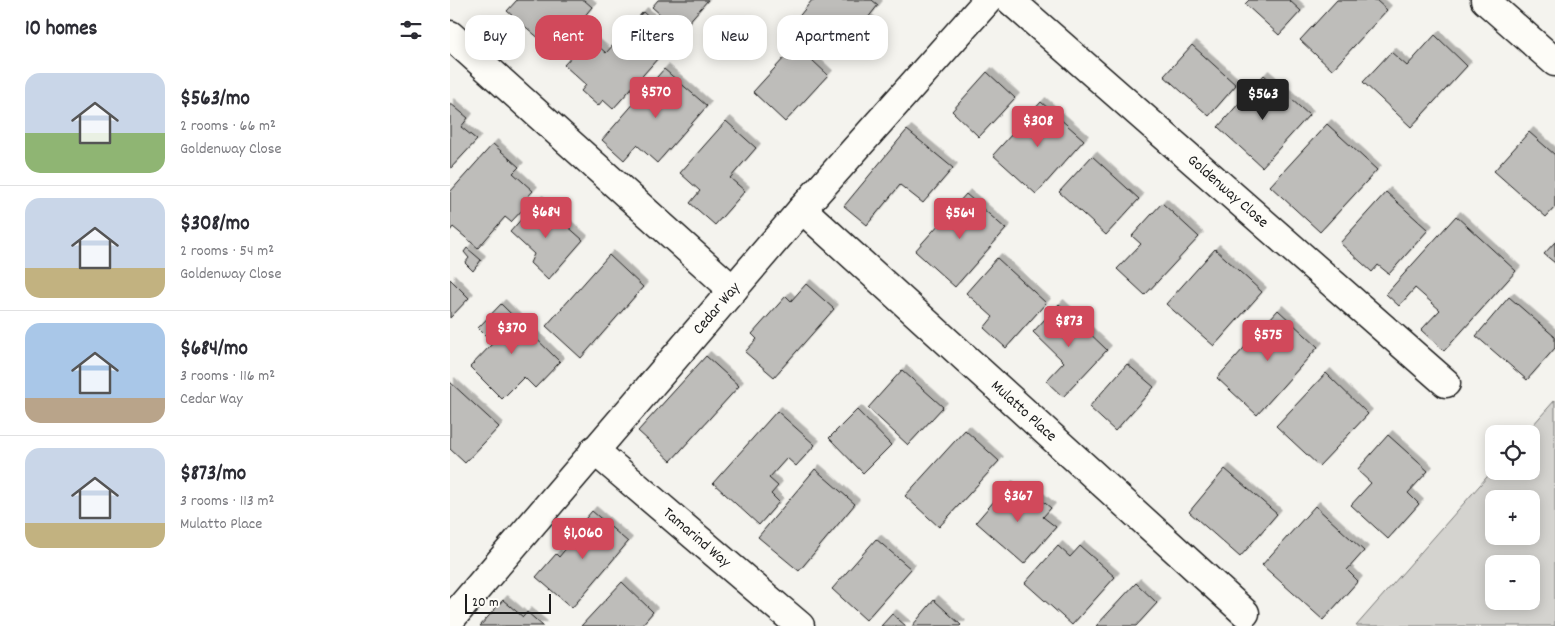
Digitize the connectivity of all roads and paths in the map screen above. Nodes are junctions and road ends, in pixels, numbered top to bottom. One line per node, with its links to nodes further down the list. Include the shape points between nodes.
1 (988, 0): 6 (street, Cedar Way)
2 (1010, 0): 8 (street, Goldenway Close)
3 (1485, 0): 5 (street)
4 (450, 35): 7 (street)
5 (1555, 62)
6 (802, 209): 7 (street, Cedar Way); 10 (street, Mulatto Place)
7 (732, 290): 9 (street, Cedar Way)
8 (1446, 383)
9 (594, 450): 11 (street, Cedar Way); 12 (street, Tamarind Way)
10 (1245, 613)
11 (450, 620)
12 (800, 626)

